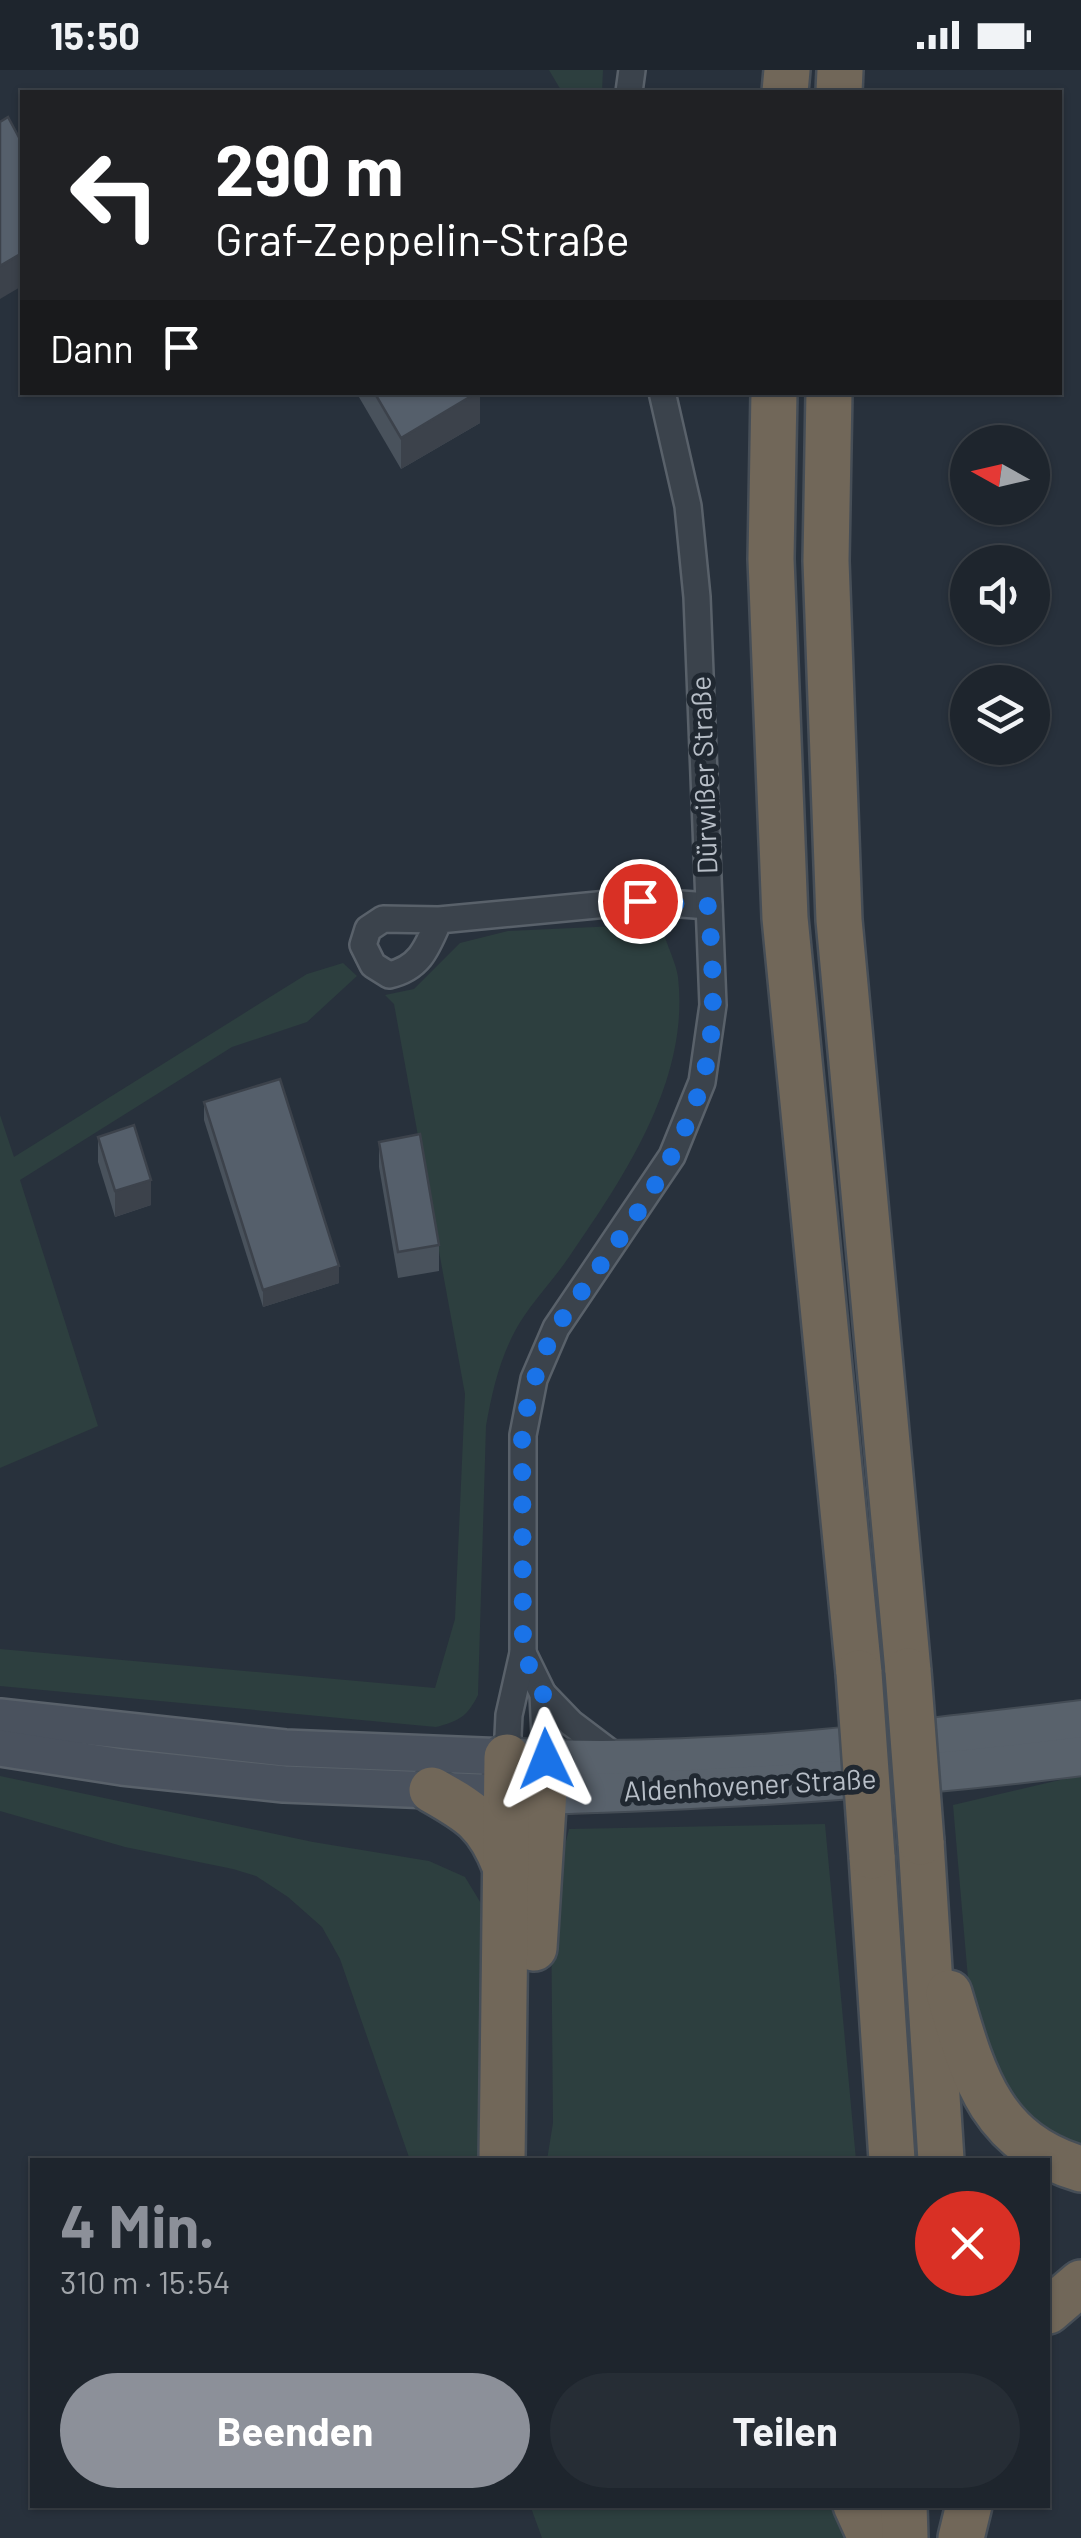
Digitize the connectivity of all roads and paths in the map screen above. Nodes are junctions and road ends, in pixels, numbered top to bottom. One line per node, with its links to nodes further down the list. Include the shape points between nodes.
1 (663, 395): 4 (street, Dürwißer Straße, via 688,506 697,597)
2 (774, 395): 17 (highway, bridge, via 771,559 785,918 859,1673)
3 (829, 395): 16 (highway, bridge, via 826,560 839,920)
4 (709, 906): 5 (street, via 640,901); 6 (street, Dürwißer Straße, via 710,1043 688,1123 666,1167 556,1328 526,1410)
5 (439, 920)
6 (523, 1653): 7 (street, Dürwißer Straße); 13 (street, Dürwißer Straße, via 509,1715)
7 (543, 1694): 12 (street, Dürwißer Straße); 13 (street, Dürwißer Straße)
8 (0, 1717): 13 (main road, Aldenhovener Straße)
9 (1081, 1720): 12 (main road, Aldenhovener Straße, via 892,1744)
10 (0, 1748): 14 (main road, Aldenhovener Straße, via 284,1784)
11 (1081, 1756): 13 (main road, Aldenhovener Straße, via 719,1790)
12 (620, 1760): 13 (main road, Aldenhovener Straße)
13 (526, 1776): 14 (main road, Aldenhovener Straße); 15 (highway); 19 (highway, via 536,1890)
14 (432, 1790): 15 (highway, via 483,1824)
15 (504, 1866): 18 (highway)
16 (925, 1914): 20 (highway); 21 (highway, via 983,2093 1027,2143)
17 (888, 2149)
18 (502, 2158)
19 (528, 2158)
20 (941, 2158)
21 (1081, 2169)
22 (1081, 2283): 23 (highway)
23 (1050, 2309)
24 (857, 2508): 28 (highway)
25 (904, 2508): 29 (highway)
26 (955, 2508): 30 (highway)
27 (968, 2508): 30 (highway)
28 (871, 2538)
29 (905, 2538)
30 (959, 2538)

